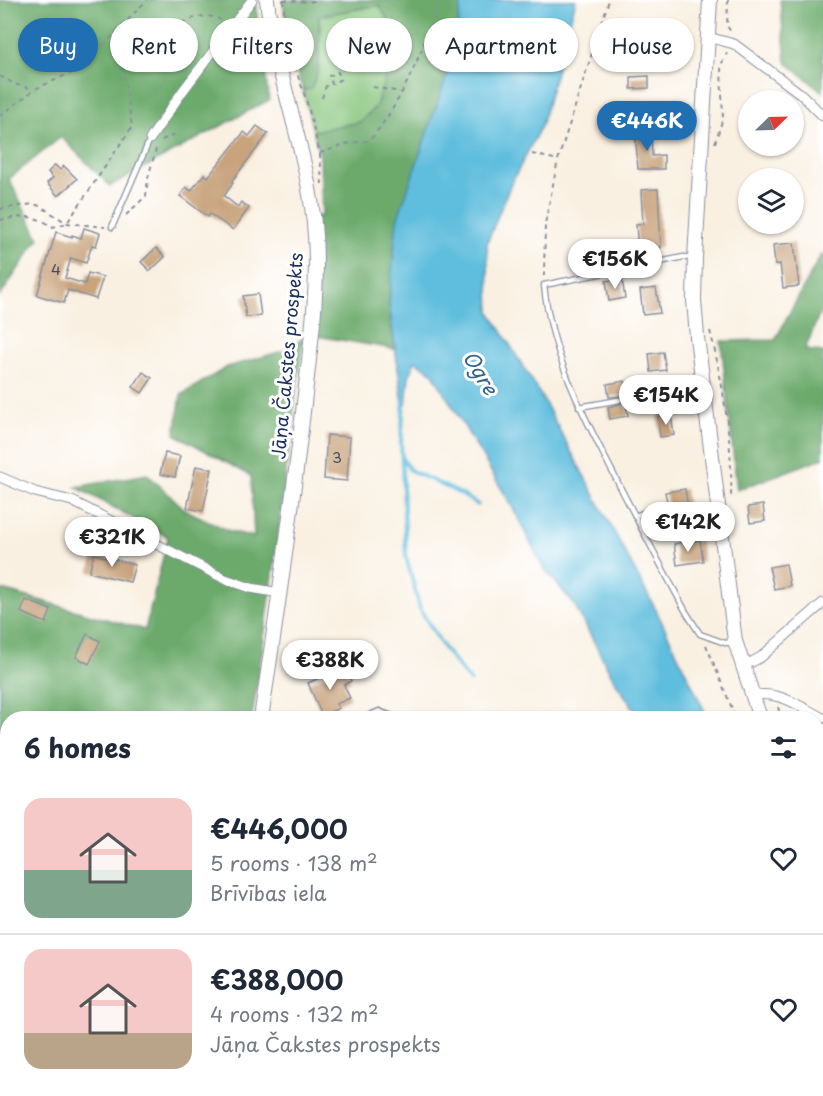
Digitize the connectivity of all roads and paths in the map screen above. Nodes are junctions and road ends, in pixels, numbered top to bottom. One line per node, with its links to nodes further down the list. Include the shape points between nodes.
1 (147, 0): 10 (path)
2 (252, 0): 13 (street)
3 (267, 0): 46 (main road, Jāņa Čakstes prospekts, via 308,188 316,259 310,347)
4 (283, 0): 5 (path); 23 (path, via 288,47 320,154 350,142 369,141)
5 (319, 0)
6 (440, 0): 23 (path, via 421,55)
7 (609, 0): 31 (path)
8 (710, 0): 14 (main road)
9 (728, 0): 16 (path, via 728,26)
10 (130, 18)
11 (194, 18): 12 (path)
12 (216, 18)
13 (239, 18)
14 (708, 37): 16 (street); 37 (main road)
15 (110, 38): 22 (path, via 80,69)
16 (734, 44): 26 (street, via 801,94); 29 (path, via 721,67 723,118)
17 (210, 56): 28 (street)
18 (124, 72): 35 (path, via 132,127)
19 (0, 76): 22 (path)
20 (332, 84): 24 (path, via 326,86)
21 (373, 87): 23 (path)
22 (35, 89): 25 (path)
23 (400, 92)
24 (322, 98)
25 (0, 116)
26 (823, 116)
27 (176, 134): 33 (path, via 157,145 146,196 120,219)
28 (150, 139): 33 (lane)
29 (714, 145)
30 (532, 154): 31 (path)
31 (558, 160): 38 (path, via 545,224)
32 (0, 209): 35 (path, via 33,204)
33 (116, 216): 36 (lane)
34 (0, 220): 35 (path, via 39,218 53,227)
35 (67, 224): 36 (path)
36 (112, 227)
37 (695, 258): 38 (lane); 49 (main road, via 697,337)
38 (544, 285): 41 (lane, via 552,330)
39 (709, 327): 43 (path, via 729,446)
40 (619, 400): 41 (lane)
41 (579, 407): 45 (lane)
42 (0, 477): 46 (street, via 35,492 72,501 225,579)
43 (730, 504)
44 (663, 505): 45 (lane)
45 (635, 516): 48 (lane)
46 (280, 593): 52 (main road, Jāņa Čakstes prospekts)
47 (823, 603): 50 (street, via 761,657)
48 (700, 634): 49 (lane, via 725,643); 53 (path)
49 (735, 641): 50 (main road)
50 (741, 663): 51 (main road)
51 (752, 696): 54 (main road); 55 (street, via 773,694)
52 (262, 711)
53 (733, 711)
54 (757, 711)
55 (808, 711)

